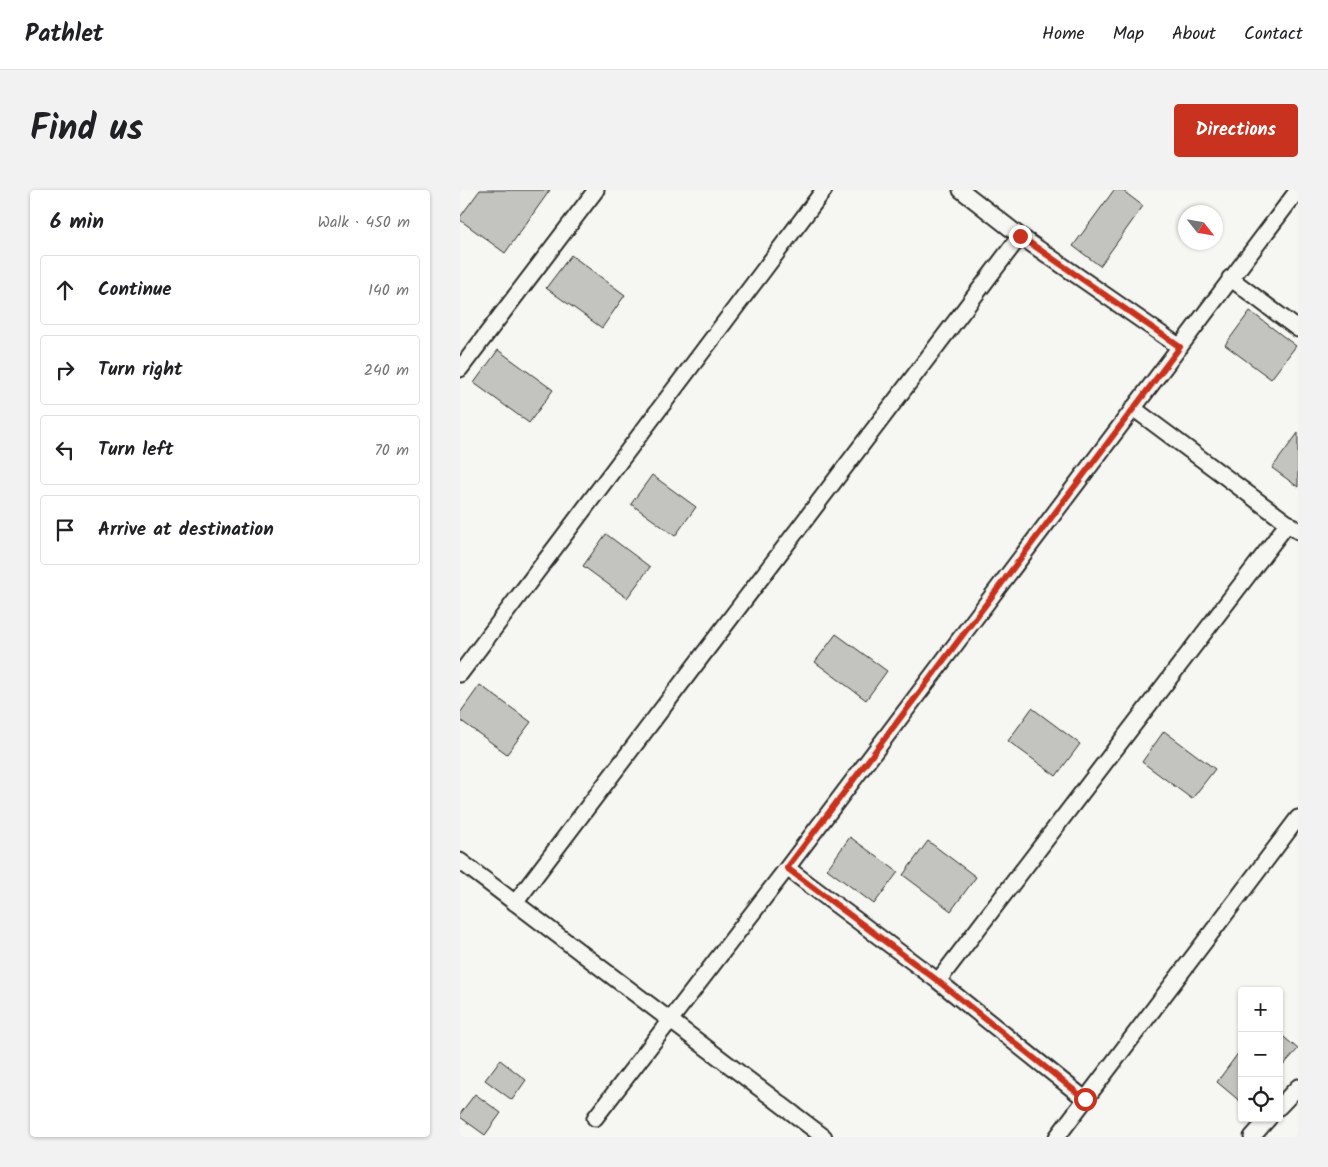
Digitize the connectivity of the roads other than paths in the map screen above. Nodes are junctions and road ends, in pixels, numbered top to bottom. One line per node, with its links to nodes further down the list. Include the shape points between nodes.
1 (596, 190): 9 (street)
2 (824, 190): 12 (street)
3 (961, 190): 5 (street)
4 (1298, 190): 6 (street)
5 (1020, 236): 8 (street); 16 (street)
6 (1230, 278): 7 (street); 8 (street)
7 (1298, 329)
8 (1180, 347): 10 (street)
9 (460, 369)
10 (1133, 408): 11 (street); 15 (street)
11 (1293, 527): 17 (street)
12 (460, 674)
13 (1298, 818): 20 (street)
14 (460, 861): 16 (street)
15 (787, 868): 17 (street); 18 (street)
16 (515, 903): 18 (street)
17 (938, 981): 20 (street)
18 (669, 1020): 22 (street); 24 (street)
19 (1298, 1087): 21 (street)
20 (1085, 1099): 25 (street)
21 (1283, 1103)
22 (595, 1118)
23 (1265, 1122): 26 (street)
24 (824, 1137)
25 (1057, 1137)
26 (1252, 1137)

